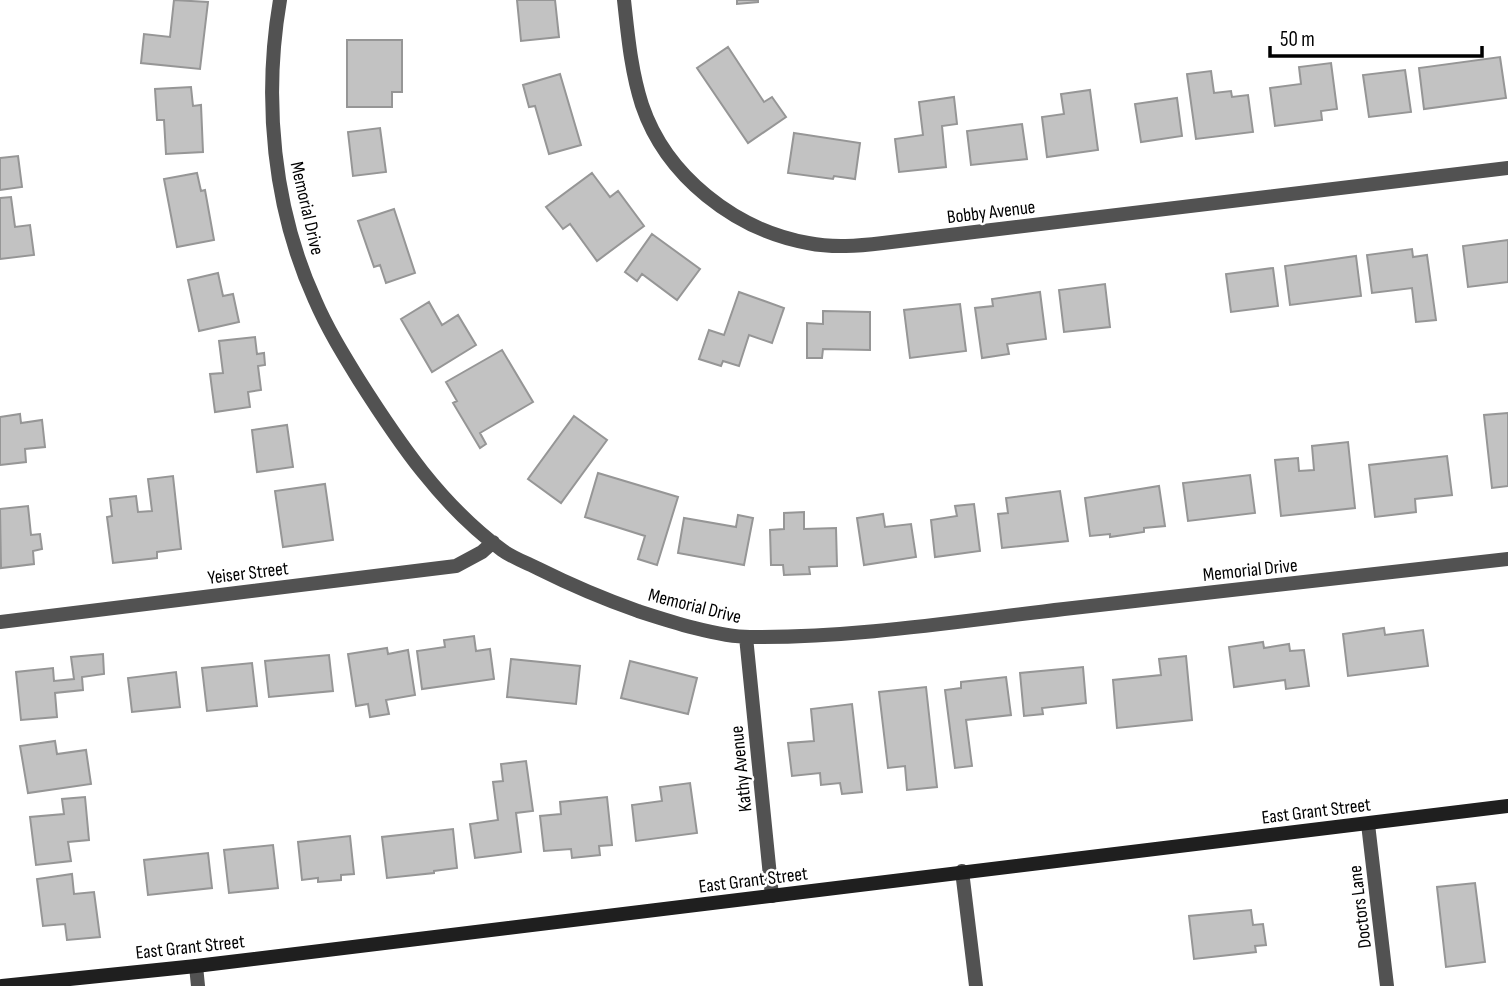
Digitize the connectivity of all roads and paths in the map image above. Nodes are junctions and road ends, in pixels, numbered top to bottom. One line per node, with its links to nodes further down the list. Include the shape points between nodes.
1 (280, 0): 4 (street, Memorial Drive, via 272,121 287,214 314,298 385,421 422,472)
2 (625, 0): 3 (street, Bobby Avenue, via 632,72 643,108 681,172 739,219 808,244 883,243)
3 (1508, 167)
4 (493, 542): 6 (street, Yeiser Street, via 456,566); 7 (street, Memorial Drive, via 610,601)
5 (1508, 559): 7 (street, Memorial Drive, via 856,633)
6 (0, 622)
7 (746, 637): 11 (street, Kathy Avenue)
8 (1508, 806): 9 (main road, East Grant Street)
9 (1368, 824): 10 (main road, East Grant Street); 17 (street, Doctors Lane)
10 (962, 871): 11 (main road, East Grant Street); 16 (street)
11 (772, 896): 12 (main road, East Grant Street)
12 (195, 966): 13 (main road, East Grant Street); 15 (street)
13 (120, 980): 14 (main road, East Grant Street)
14 (2, 986)
15 (198, 986)
16 (976, 986)
17 (1387, 986)

